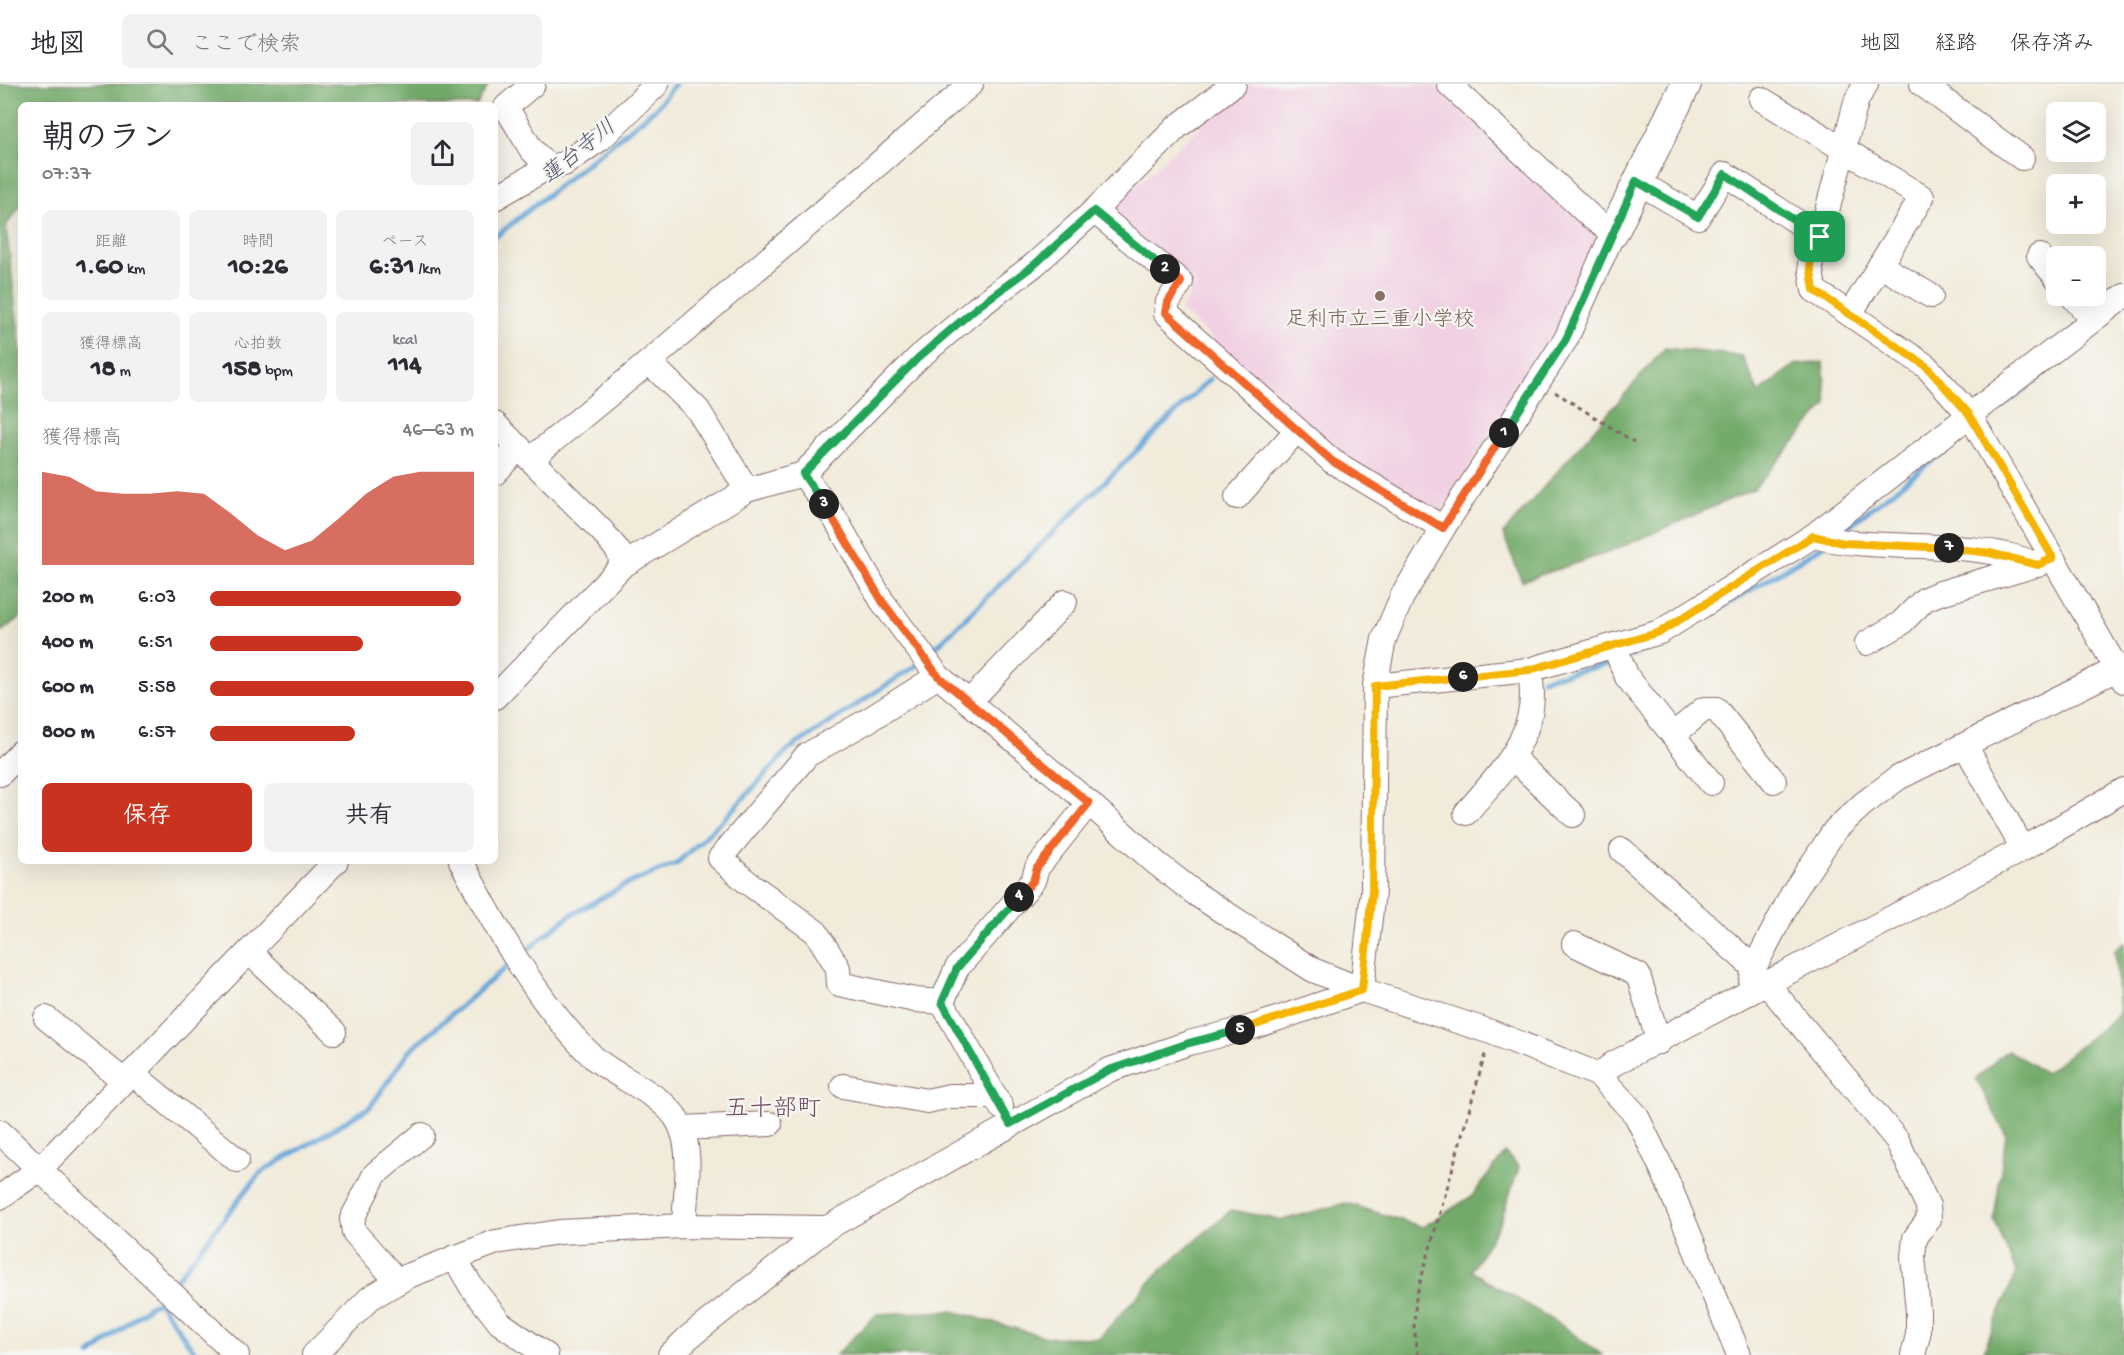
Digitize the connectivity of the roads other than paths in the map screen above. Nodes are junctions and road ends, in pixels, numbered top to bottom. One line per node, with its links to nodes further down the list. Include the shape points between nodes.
1 (533, 84): 12 (street, via 506,107 531,149)
2 (657, 84): 12 (street, via 600,139 564,164)
3 (971, 84): 26 (street)
4 (1234, 84): 15 (street, via 1177,127)
5 (1449, 84): 16 (street)
6 (1686, 84): 13 (main road)
7 (1866, 84): 10 (street, via 1857,99)
8 (1922, 84): 11 (street)
9 (1761, 99): 10 (street)
10 (1844, 148): 17 (street); 19 (street, via 1922,196)
11 (2022, 158)
12 (548, 167): 14 (street)
13 (1636, 181): 16 (main road); 17 (street, via 1698,217 1725,174)
14 (498, 196)
15 (1094, 211): 29 (street, via 1181,282 1166,313); 32 (street, via 918,358)
16 (1613, 233): 35 (street, via 1566,339)
17 (1820, 237): 24 (street, via 1810,264 1814,290)
18 (2039, 256): 20 (street)
19 (1880, 265): 21 (street); 24 (street)
20 (2046, 265)
21 (1931, 296)
22 (2124, 296): 25 (street)
23 (2081, 306): 25 (street)
24 (1850, 314): 27 (street, via 1926,366)
25 (2093, 320): 27 (street)
26 (649, 362): 30 (street); 33 (street, via 698,410)
27 (1969, 414): 36 (street); 37 (street)
28 (498, 427): 30 (street)
29 (1297, 430): 34 (street); 35 (street, via 1332,461)
30 (526, 453): 31 (street); 38 (street, via 602,531 619,552)
31 (498, 471)
32 (803, 474): 33 (street); 44 (street, via 836,520 882,601)
33 (747, 490): 38 (street)
34 (1237, 497)
35 (1443, 528): 45 (street, via 1402,597 1384,639)
36 (1813, 536): 37 (street, via 1844,543 1961,548); 41 (street, via 1660,632)
37 (2045, 561): 40 (street, via 1925,599 1900,624); 43 (street)
38 (622, 566): 46 (street)
39 (1065, 602): 47 (street)
40 (1867, 643)
41 (1614, 645): 42 (street); 48 (street, via 1627,677)
42 (1529, 670): 45 (street); 51 (street, via 1532,694 1522,743)
43 (2122, 673): 49 (street)
44 (938, 676): 47 (street); 67 (street, via 807,755 720,858 816,932 838,968 839,984)
45 (1375, 686): 66 (street, via 1372,891)
46 (498, 694)
47 (969, 702): 56 (street)
48 (1673, 735): 53 (street, via 1704,709 1716,709); 54 (street)
49 (1965, 745): 59 (street); 65 (street, via 1898,778 1836,830 1793,893)
50 (18, 755): 52 (street)
51 (1513, 758): 57 (street); 58 (street)
52 (0, 774)
53 (1774, 781)
54 (1711, 783)
55 (2124, 790): 59 (street)
56 (1089, 803): 66 (street, via 1196,894 1313,970); 67 (street, via 1037,868 1033,881 957,968)
57 (1466, 813)
58 (1573, 815)
59 (2023, 849): 65 (street)
60 (1622, 850): 65 (street)
61 (333, 864): 64 (street)
62 (463, 864): 77 (street, via 511,953 569,1030 594,1058 659,1101)
63 (1574, 944): 70 (street, via 1638,975)
64 (249, 952): 69 (street); 72 (street)
65 (1757, 982): 70 (street); 92 (street, via 1897,1140 1928,1206 1929,1220 1915,1238 1913,1256 1918,1335)
66 (1362, 990): 71 (street, via 1491,1032); 76 (street, via 1109,1070)
67 (942, 1002): 74 (street)
68 (46, 1018): 72 (street)
69 (334, 1032)
70 (1659, 1042): 71 (street)
71 (1599, 1075): 91 (street, via 1636,1115)
72 (128, 1077): 80 (street); 81 (street)
73 (843, 1086): 74 (street, via 927,1101 950,1096)
74 (995, 1096): 76 (street)
75 (770, 1124): 77 (street)
76 (1010, 1124): 84 (street)
77 (682, 1128): 83 (street, via 687,1139)
78 (0, 1132): 81 (street)
79 (422, 1135): 86 (street, via 375,1174 352,1219 354,1232)
80 (237, 1160)
81 (40, 1169): 82 (street); 87 (street)
82 (0, 1197)
83 (684, 1226): 84 (street); 85 (street, via 559,1232 496,1242)
84 (827, 1228): 90 (street)
85 (454, 1257): 86 (street); 89 (street, via 500,1323)
86 (398, 1282): 88 (street, via 370,1298)
87 (237, 1355)
88 (314, 1355)
89 (546, 1355)
90 (670, 1355)
91 (1739, 1355)
92 (1913, 1355)

